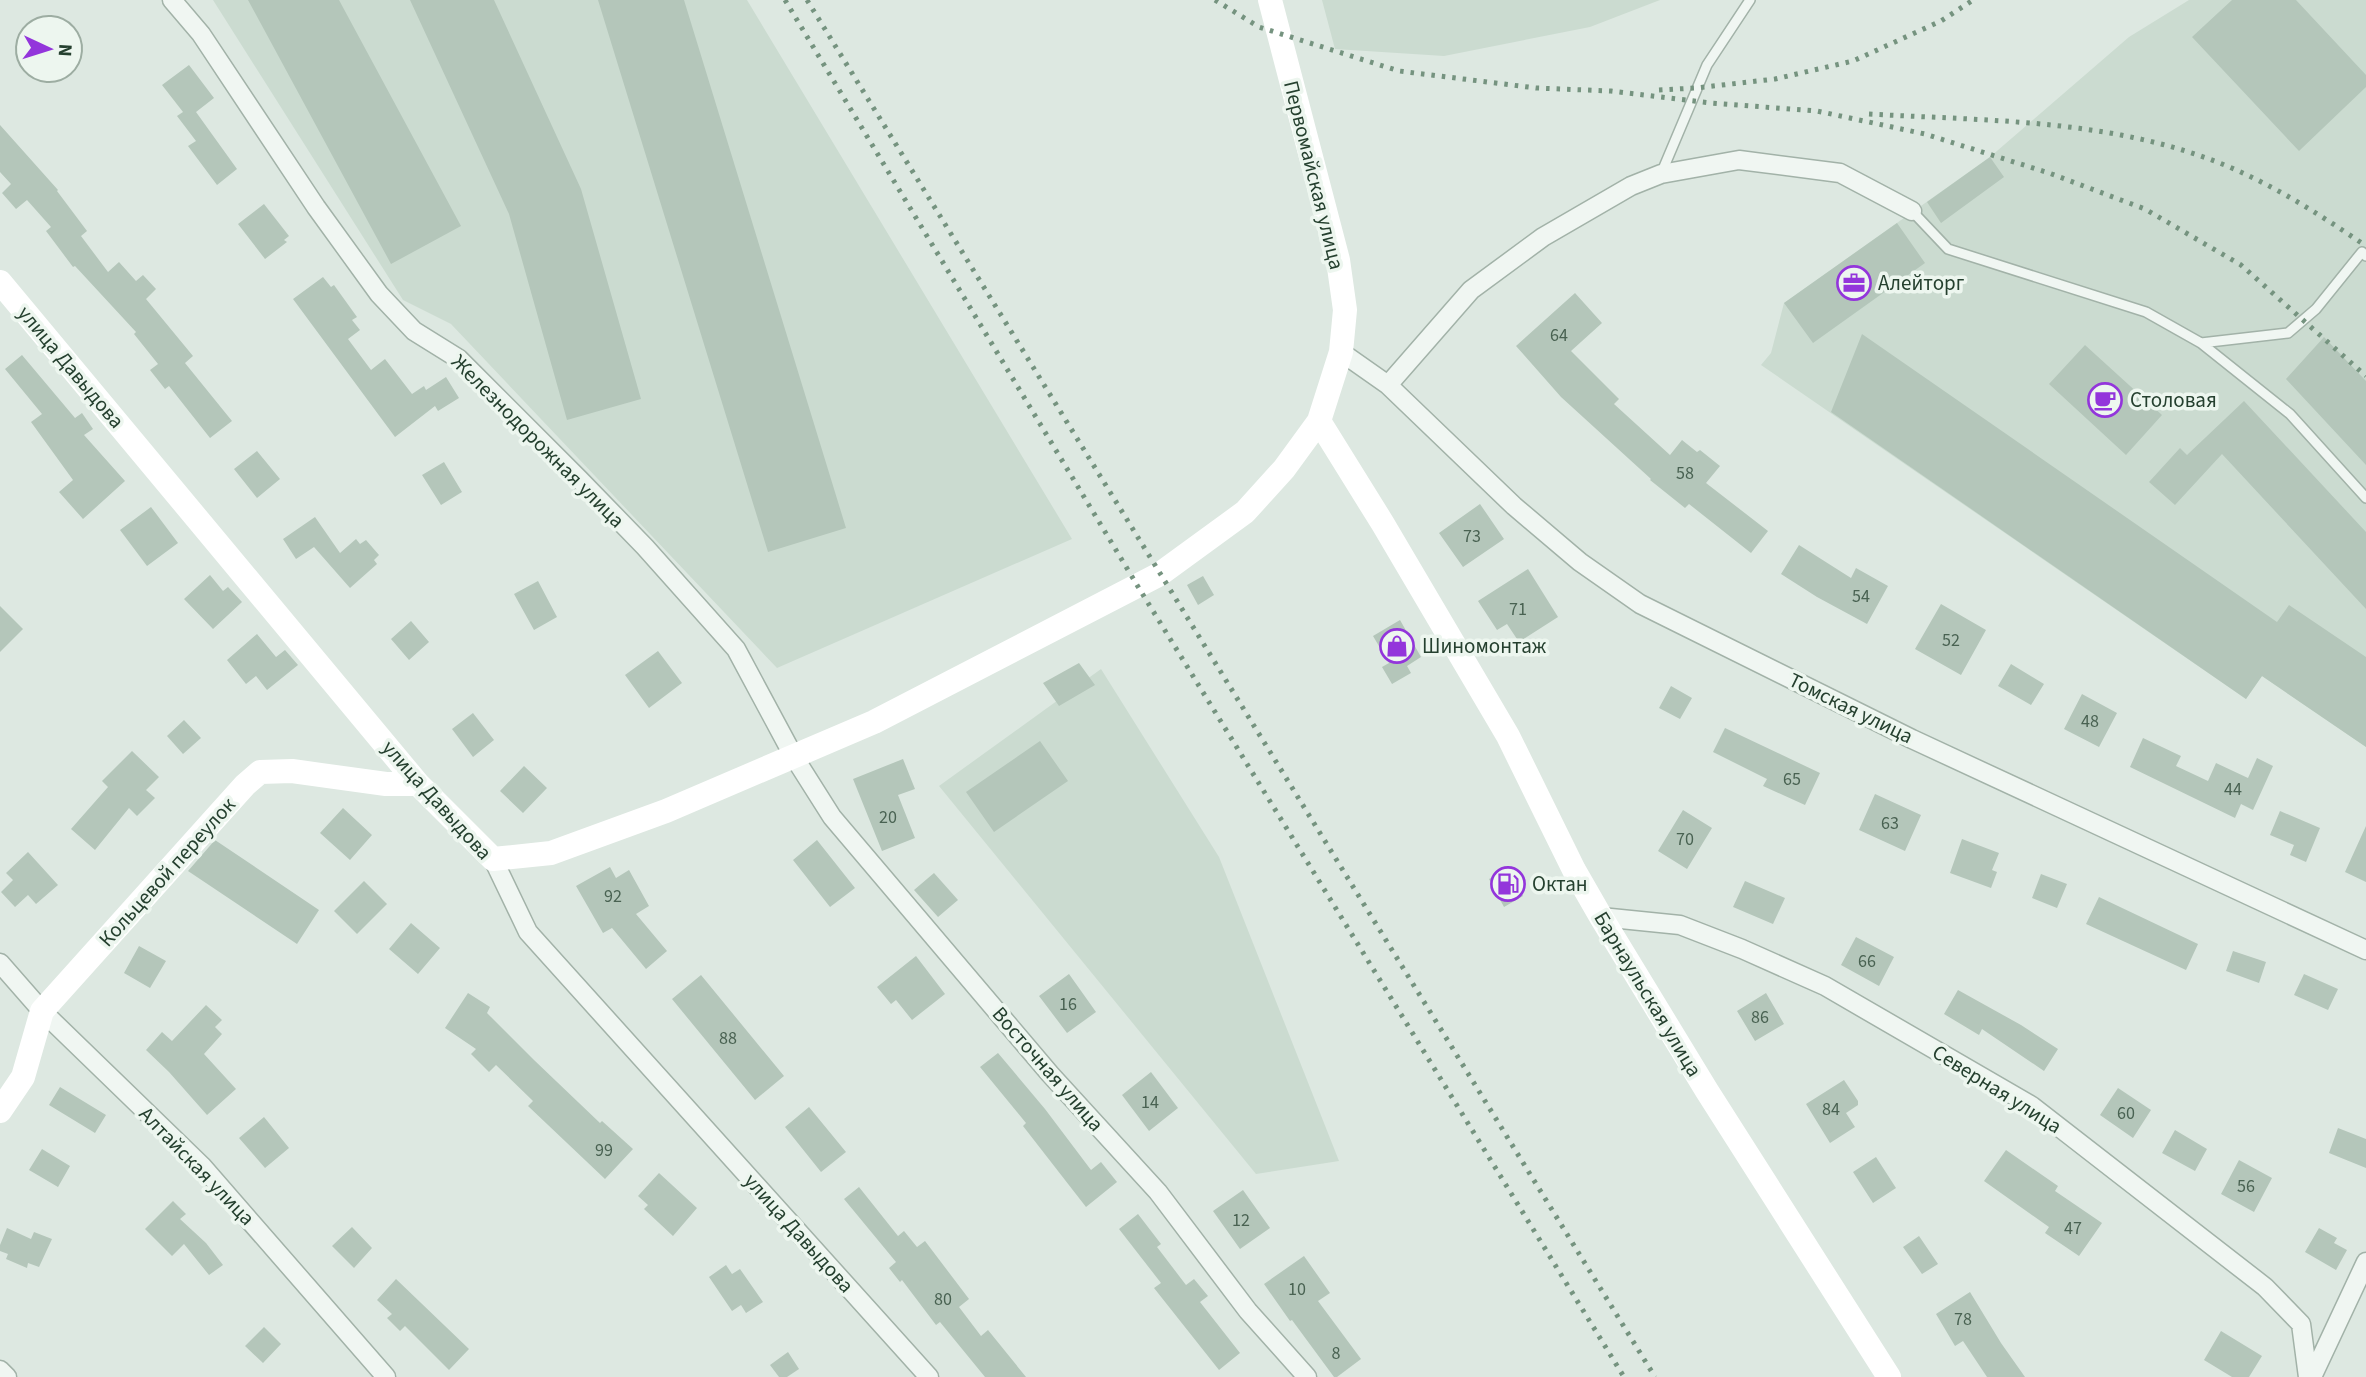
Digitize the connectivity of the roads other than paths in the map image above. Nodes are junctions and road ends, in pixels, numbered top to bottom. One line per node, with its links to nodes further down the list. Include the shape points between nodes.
1 (172, 0): 13 (street, Железнодорожная улица, via 201,34 379,294 414,331 459,359 579,479 736,649)
2 (1270, 0): 9 (main road, Первомайская улица, via 1338,260 1345,310)
3 (1750, 0): 4 (lane, via 1707,65)
4 (1661, 174): 5 (street, via 1739,160 1840,173); 10 (street, via 1630,186 1543,237 1471,290)
5 (1912, 211): 8 (lane, via 1948,249 2146,312)
6 (2366, 256): 8 (lane, via 2362,252 2316,309 2288,333)
7 (0, 282): 14 (main road, улица Давыдова)
8 (2201, 343): 12 (lane, via 2290,414)
9 (1341, 352): 10 (street); 11 (main road, Первомайская улица)
10 (1388, 385): 17 (street, Томская улица, via 1514,506 1580,562 1640,604 1912,739)
11 (1319, 421): 13 (main road, Первомайская улица, via 1245,512 1160,574 874,722); 16 (main road, Барнаульская улица, via 1508,736)
12 (2366, 498)
13 (794, 757): 15 (main road, Первомайская улица, via 551,853); 26 (street, Восточная улица, via 832,817 1050,1074 1158,1192 1248,1311)
14 (418, 784): 15 (main road, улица Давыдова); 19 (main road, Кольцевой переулок, via 260,772)
15 (493, 859): 25 (street, улица Давыдова, via 527,932)
16 (1601, 916): 27 (main road, Барнаульская улица); 28 (street, Северная улица, via 1680,925 1742,949 1825,986 2032,1107 2265,1287 2301,1324)
17 (2366, 950)
18 (0, 963): 19 (street, Алтайская улица)
19 (42, 1011): 20 (main road, Кольцевой переулок, via 23,1077); 24 (street, Алтайская улица, via 202,1166)
20 (0, 1111)
21 (2366, 1262): 28 (street)
22 (0, 1370): 23 (street)
23 (6, 1377)
24 (386, 1377)
25 (929, 1377)
26 (1307, 1377)
27 (1889, 1377)
28 (2310, 1377)

